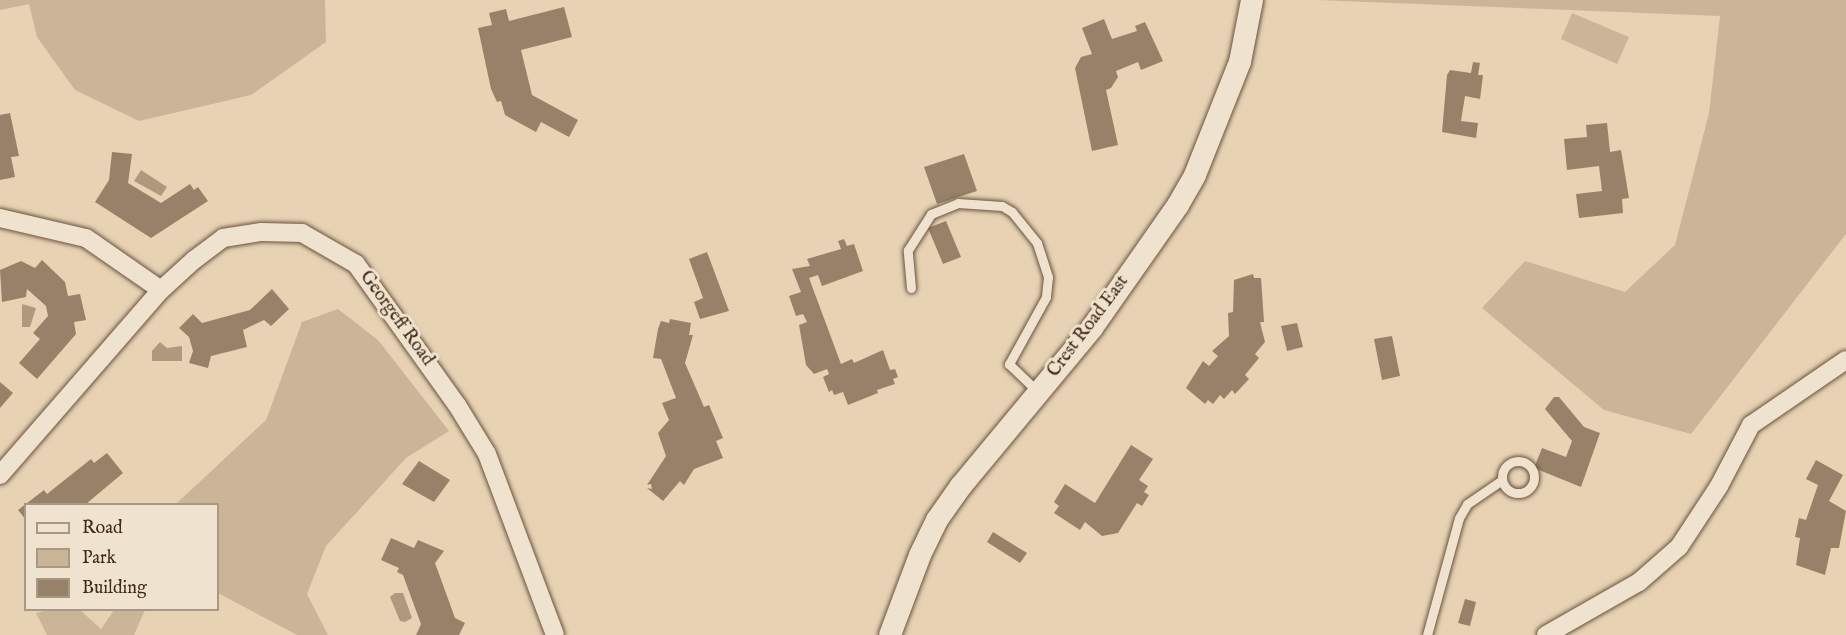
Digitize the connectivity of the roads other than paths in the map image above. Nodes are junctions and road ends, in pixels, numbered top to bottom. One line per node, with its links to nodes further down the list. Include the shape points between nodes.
1 (1252, 0): 6 (street, Crest Road East, via 1240,62 1189,185 1092,328)
2 (0, 218): 4 (street, via 86,238)
3 (912, 288): 6 (lane, via 908,250 931,214 958,203 1002,206 1012,212 1036,243 1048,277 1046,297 1010,364)
4 (161, 290): 7 (street, Georgeff Road); 9 (street, Georgeff Road, via 223,238 262,232 302,233 356,264 457,405 487,454)
5 (1846, 360): 12 (street, via 1750,425 1719,486 1679,547 1639,582)
6 (1038, 392): 10 (street, Crest Road East, via 938,520 920,555)
7 (0, 475)
8 (1502, 480): 11 (lane, via 1467,504 1459,518)
9 (555, 635)
10 (890, 635)
11 (1427, 635)
12 (1546, 635)

